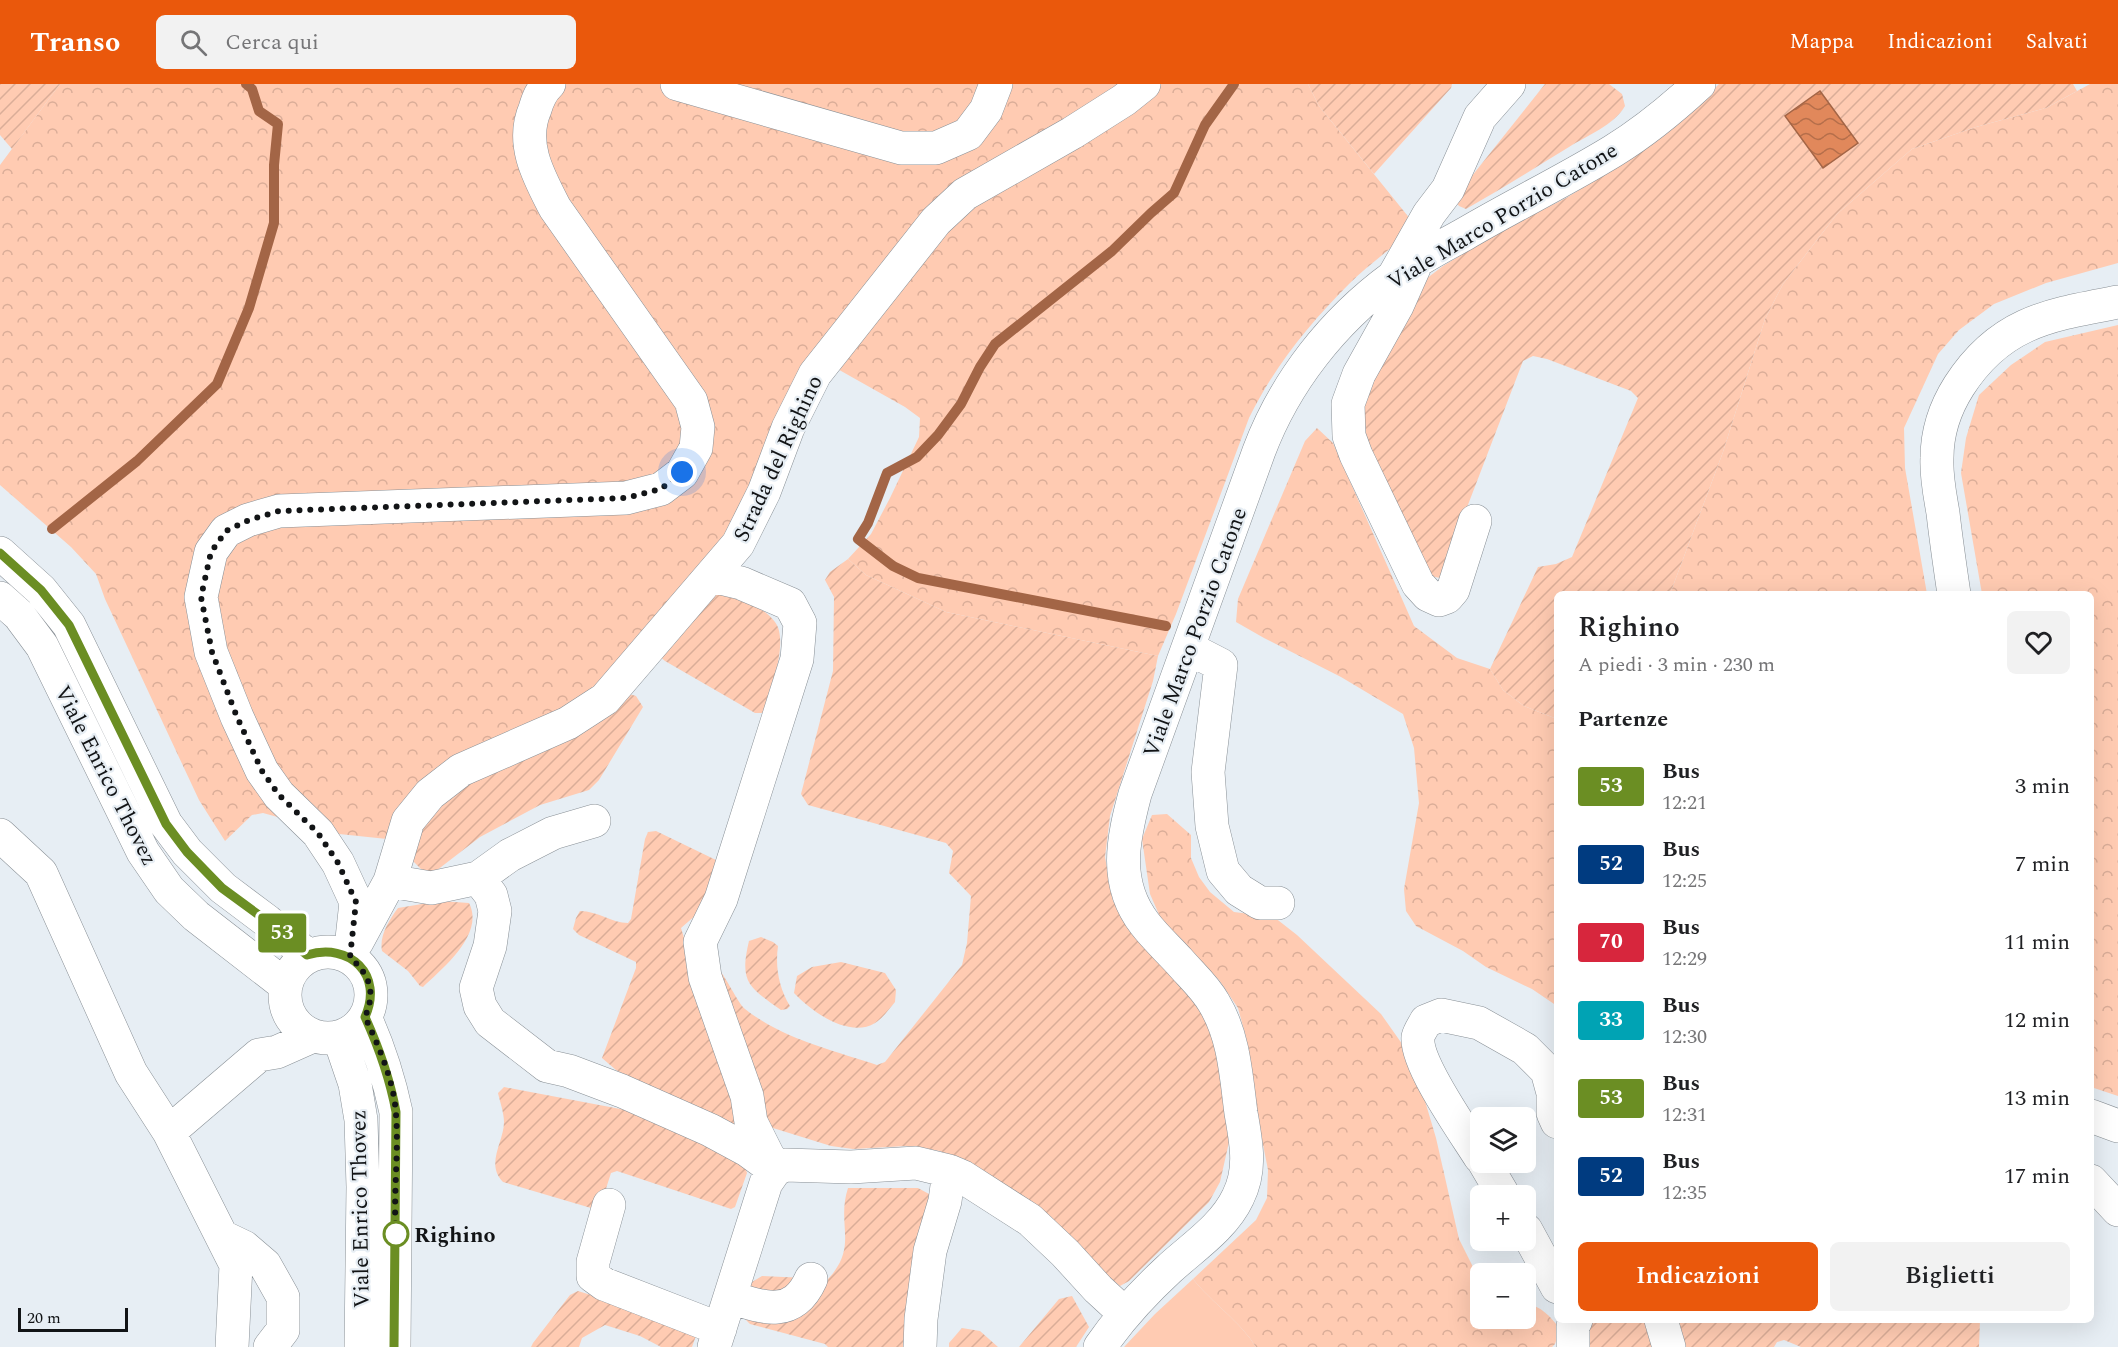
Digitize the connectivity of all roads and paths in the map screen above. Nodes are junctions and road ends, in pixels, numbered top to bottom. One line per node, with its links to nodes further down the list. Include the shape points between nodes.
1 (549, 84): 21 (street, via 529,122 530,148 539,177 555,208 691,401 698,427 696,448 682,472 661,489 626,498 279,511 226,531 211,552 201,597 212,652 262,771 279,795 318,833 338,863 356,902)
2 (677, 84): 3 (street, via 901,147 936,148 968,134 986,110)
3 (996, 84)
4 (1144, 84): 11 (street, Strada del Righino, via 1072,133 965,194 936,220 815,374 738,544)
5 (1509, 84): 7 (street, via 1480,117 1448,189 1429,214)
6 (1699, 84): 7 (street, Viale Marco Porzio Catone, via 1614,150)
7 (1406, 269): 9 (street, via 1397,306 1359,374 1348,404 1349,436 1418,584 1428,595 1439,600 1453,590); 14 (street, Viale Marco Porzio Catone, via 1370,294 1336,328 1277,408)
8 (2118, 302): 12 (street, via 2066,312 2005,335 1979,358 1953,396 1941,423 1937,460)
9 (1475, 521)
10 (0, 553): 20 (street, Viale Enrico Thovez, via 41,590 69,625 166,824 187,852 222,888)
11 (712, 576): 18 (street, Strada del Righino, via 605,699 568,723 461,770 430,794 408,821); 31 (street, via 741,583 790,604 800,623 797,659 721,899 700,942 705,977 747,1096 751,1122)
12 (1954, 591)
13 (0, 598): 22 (street, Viale Enrico Thovez, via 19,615 42,646 143,852 169,890)
14 (1188, 648): 19 (street, via 1221,665 1208,772 1212,826 1223,871 1239,890 1260,903); 41 (street, Viale Marco Porzio Catone, via 1135,794 1125,832 1123,872 1144,923 1208,994 1226,1026 1248,1162 1244,1183 1229,1214)
15 (594, 821): 17 (street, via 553,833 510,855)
16 (0, 835): 29 (street, via 41,873 131,1073)
17 (478, 878): 18 (street, via 431,888); 31 (street, via 491,895 495,911 490,946 476,988 480,1006 490,1022 547,1066 622,1091 700,1126 747,1150)
18 (390, 881): 21 (street, Strada del Righino)
19 (1278, 903)
20 (307, 955): 21 (street, via 328,951); 22 (street, via 295,966)
21 (350, 957): 23 (street, via 369,980 370,1005)
22 (286, 998): 24 (street, via 293,1022); 25 (street)
23 (365, 1017): 24 (street, via 358,1026); 47 (street, Viale Enrico Thovez, via 390,1082 396,1112)
24 (326, 1037): 25 (street); 46 (street, Viale Enrico Thovez, via 355,1084 361,1120)
25 (259, 1054): 29 (street)
26 (1554, 1115): 30 (street, via 1546,1071 1524,1049 1479,1023 1442,1015 1426,1021 1418,1036 1421,1056)
27 (2094, 1117): 28 (street)
28 (2118, 1126)
29 (169, 1132): 36 (street)
30 (1470, 1140)
31 (775, 1170): 32 (street, via 785,1165 851,1167 916,1163); 40 (street, via 766,1183)
32 (949, 1171): 41 (street, via 1030,1220); 48 (street, via 945,1201 930,1251)
33 (2094, 1184): 35 (street)
34 (609, 1205): 43 (street, via 592,1262 593,1276)
35 (2118, 1210)
36 (223, 1238): 44 (street, via 236,1265); 45 (street, via 244,1247 265,1265 283,1297 283,1330)
37 (1536, 1248): 39 (street)
38 (811, 1280): 40 (street, via 799,1298 781,1308)
39 (1554, 1281)
40 (730, 1297): 43 (street)
41 (1124, 1313): 49 (street, Viale Marco Porzio Catone)
42 (1662, 1323): 50 (street)
43 (717, 1338)
44 (232, 1347)
45 (270, 1347)
46 (361, 1347)
47 (394, 1347)
48 (920, 1347)
49 (1100, 1347)
50 (1669, 1347)

